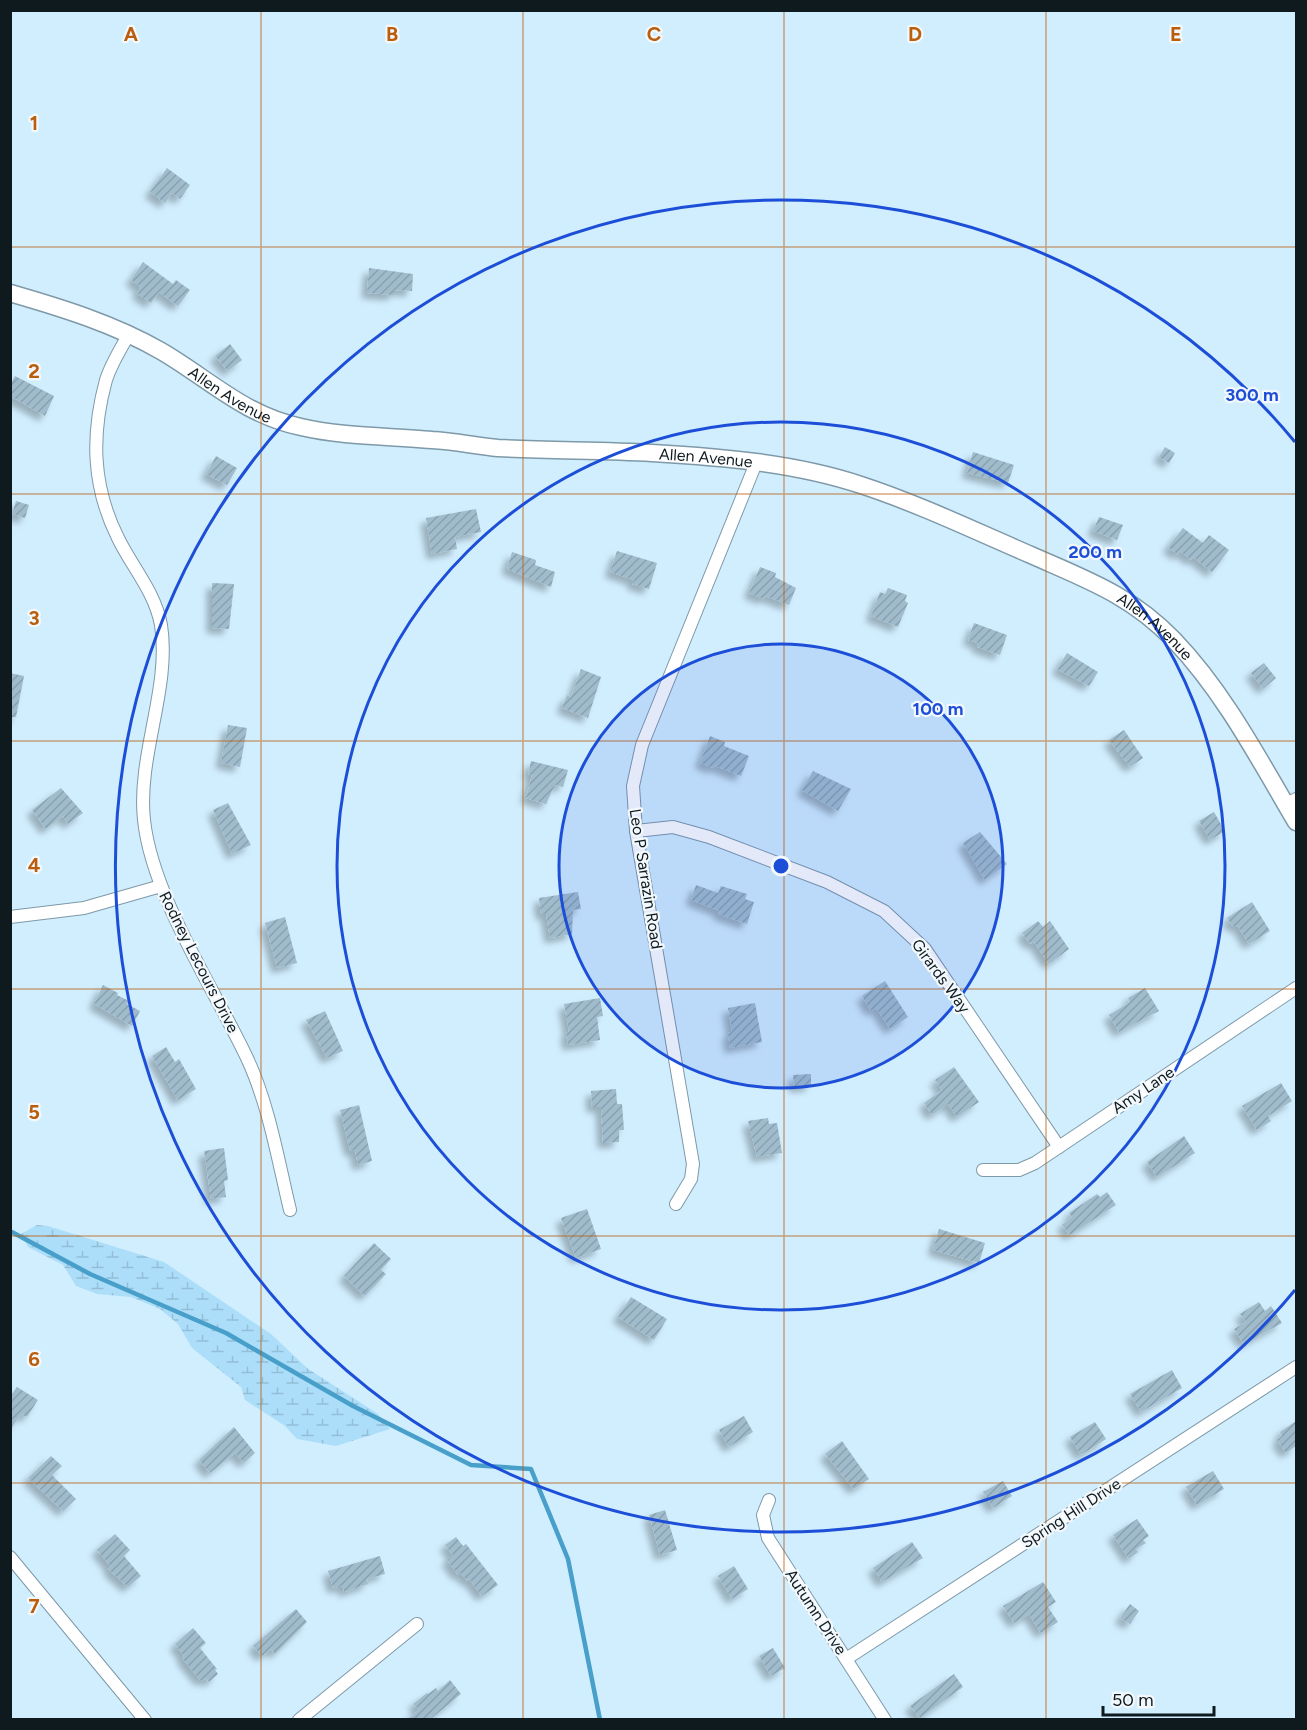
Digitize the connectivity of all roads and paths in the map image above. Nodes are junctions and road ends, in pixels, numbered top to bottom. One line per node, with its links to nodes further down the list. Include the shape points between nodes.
1 (10, 293): 2 (street, Allen Avenue)
2 (129, 334): 3 (street, Allen Avenue, via 245,405 299,427 493,447 647,453); 7 (street, Rodney Lecours Drive, via 107,378 96,431 99,493 118,538 147,587 161,625 161,674 146,764 144,820)
3 (756, 463): 4 (street, Allen Avenue, via 860,484 1075,573 1122,597 1160,626 1186,653); 6 (street, Leo P Sarrazin Road, via 642,745 633,786)
4 (1291, 802): 5 (street, Allen Avenue)
5 (1296, 822)
6 (636, 831): 10 (street, Girards Way, via 673,827 709,837 827,882 884,911 925,949); 12 (street, Leo P Sarrazin Road, via 693,1164 691,1179)
7 (161, 886): 8 (street, via 84,908); 13 (street, Rodney Lecours Drive, via 248,1060)
8 (10, 916)
9 (1296, 988): 10 (street, Amy Lane)
10 (1059, 1147): 11 (street, Amy Lane, via 1019,1170)
11 (983, 1170)
12 (676, 1204)
13 (290, 1210)
14 (1296, 1367): 18 (street, Spring Hill Drive)
15 (770, 1500): 18 (street, Autumn Drive, via 763,1515 768,1538)
16 (10, 1557): 19 (street)
17 (417, 1624): 20 (street)
18 (846, 1659): 21 (street, Autumn Drive)
19 (145, 1719)
20 (299, 1719)
21 (885, 1719)

